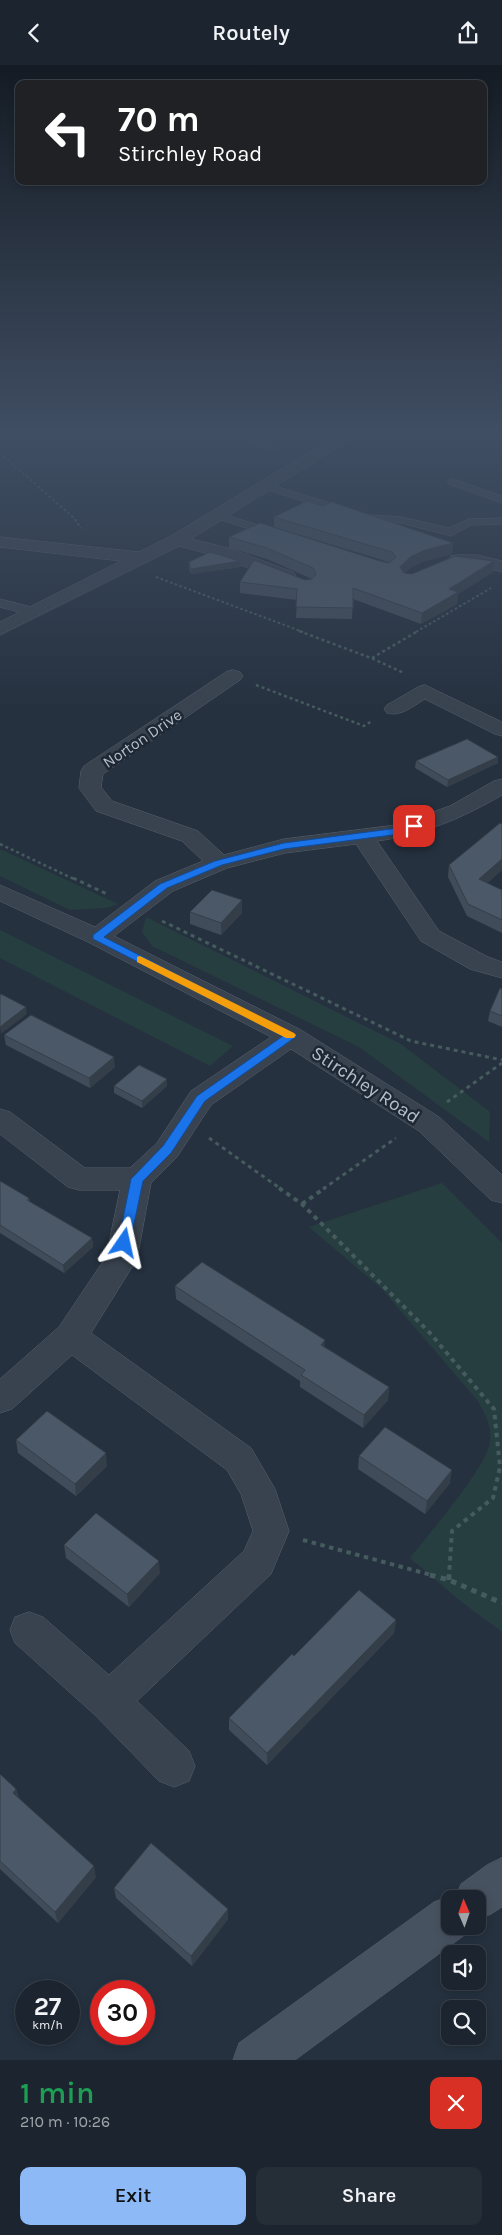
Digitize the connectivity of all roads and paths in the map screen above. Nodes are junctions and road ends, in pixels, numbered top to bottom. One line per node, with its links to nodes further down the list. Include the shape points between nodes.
1 (81, 527): 6 (path)
2 (198, 527): 8 (street)
3 (255, 527): 7 (lane)
4 (432, 527): 5 (lane, via 451,532)
5 (459, 527)
6 (84, 532)
7 (292, 539)
8 (177, 540): 11 (street); 13 (street, via 260,565)
9 (0, 542): 11 (street)
10 (444, 561): 12 (street, via 477,560)
11 (133, 562): 16 (street); 18 (path)
12 (502, 567)
13 (305, 584)
14 (494, 586): 18 (path)
15 (0, 603): 16 (lane)
16 (34, 612): 17 (street)
17 (0, 629)
18 (371, 658): 20 (path, via 418,679)
19 (233, 677): 21 (path, via 364,726); 26 (street, Norton Drive, via 92,771 90,789 104,806 190,836)
20 (425, 691): 21 (street); 22 (street)
21 (394, 709)
22 (502, 730)
23 (502, 786): 24 (street, via 450,813 400,831)
24 (362, 836): 26 (street, via 284,846); 30 (street, via 430,937 479,963)
25 (0, 844): 28 (path)
26 (219, 863): 28 (street, via 164,886)
27 (0, 892): 29 (street, Stirchley Road)
28 (135, 908): 29 (street); 32 (path, via 411,1041)
29 (97, 937): 31 (street, Stirchley Road)
30 (502, 970)
31 (291, 1036): 35 (street, via 201,1099); 38 (street, Stirchley Road, via 429,1124)
32 (502, 1062): 33 (path)
33 (442, 1106)
34 (0, 1119): 37 (street, via 79,1179)
35 (186, 1121): 37 (street, via 167,1149); 39 (path)
36 (403, 1133): 39 (path)
37 (137, 1179): 40 (street, via 121,1259)
38 (502, 1192)
39 (302, 1205): 43 (path, via 430,1333 494,1409 500,1467 494,1498 452,1531)
40 (71, 1336): 41 (street); 42 (street, via 239,1459 257,1489)
41 (0, 1399)
42 (271, 1531): 43 (path); 46 (street, via 258,1562)
43 (449, 1580): 44 (path)
44 (502, 1603)
45 (29, 1630): 46 (street)
46 (109, 1701): 47 (street)
47 (174, 1766)
48 (502, 1880): 49 (street)
49 (486, 1892)
50 (441, 1925): 51 (street)
51 (256, 2060)

